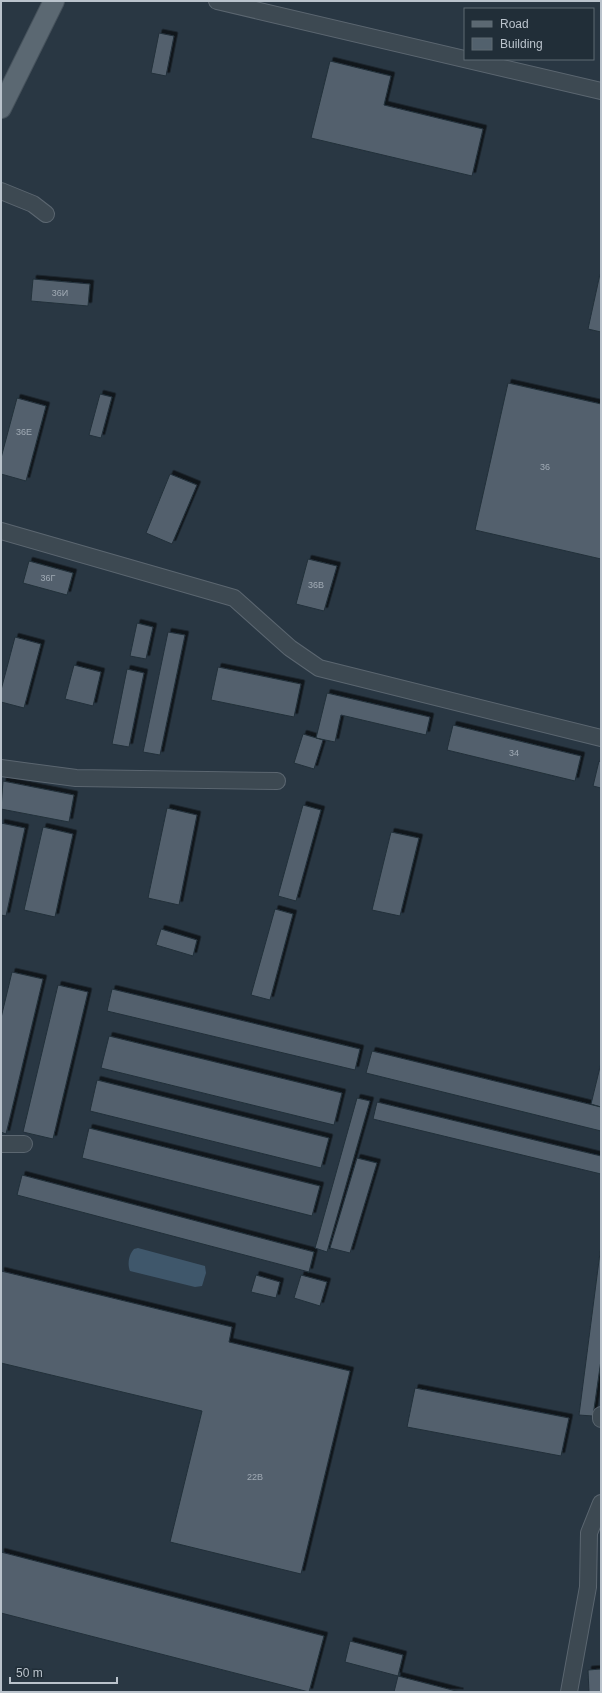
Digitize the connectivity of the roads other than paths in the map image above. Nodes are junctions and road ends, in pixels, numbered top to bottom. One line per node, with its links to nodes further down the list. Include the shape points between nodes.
1 (54, 1): 6 (main road)
2 (217, 1): 3 (street)
3 (464, 59)
4 (469, 60): 5 (street)
5 (601, 91)
6 (1, 108)
7 (1, 191): 8 (street, via 33,204)
8 (46, 214)
9 (1, 532): 10 (street, via 234,598 290,648 318,668)
10 (601, 738)
11 (1, 768): 12 (street, via 76,778)
12 (277, 780)
13 (1, 1144): 14 (street)
14 (24, 1144)
15 (601, 1415): 16 (street)
16 (601, 1419)
17 (601, 1503): 18 (street, via 589,1533 588,1587)
18 (569, 1692)

